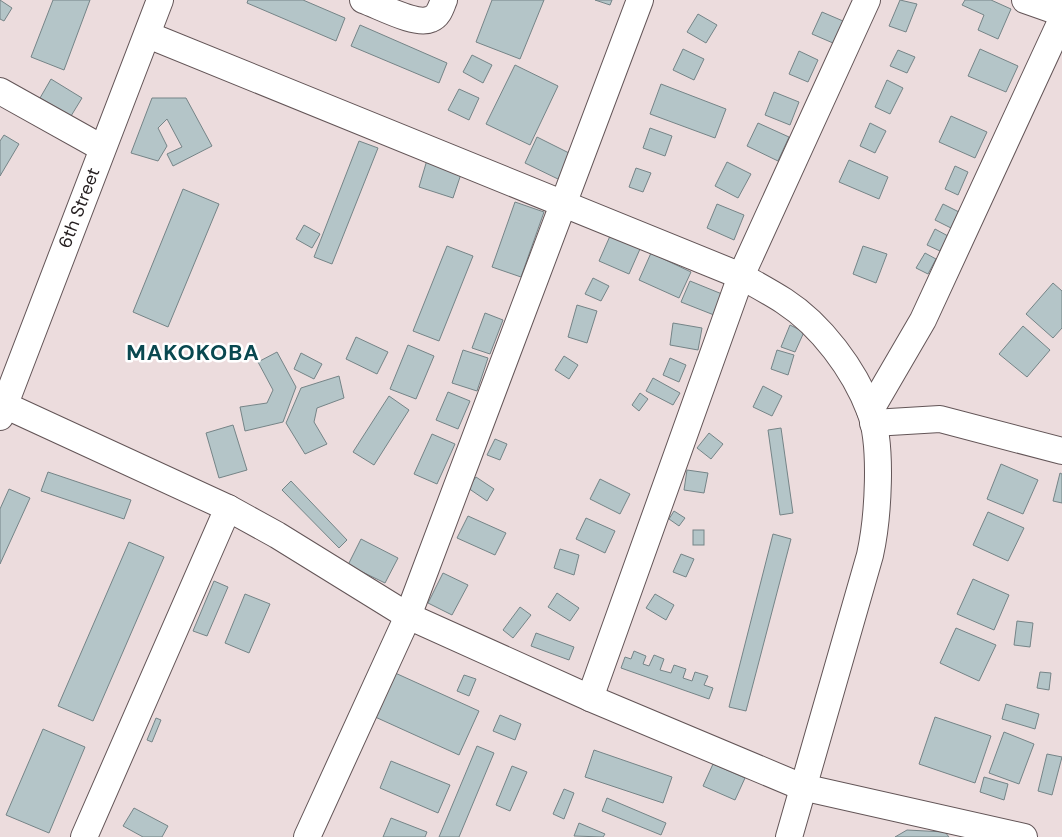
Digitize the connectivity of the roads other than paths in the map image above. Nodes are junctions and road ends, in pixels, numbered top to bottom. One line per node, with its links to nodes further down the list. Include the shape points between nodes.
1 (160, 0): 9 (street, 6th Street)
2 (364, 0): 3 (street, via 418,21 432,19 439,14)
3 (444, 0)
4 (640, 0): 12 (street)
5 (867, 0): 13 (street)
6 (1025, 0): 7 (street)
7 (1062, 13)
8 (1062, 19): 15 (street, via 923,320)
9 (148, 35): 11 (street, 6th Street); 12 (street)
10 (0, 91): 11 (street)
11 (102, 148): 14 (street, 6th Street)
12 (563, 205): 13 (street); 18 (street)
13 (741, 276): 15 (street, via 784,301 822,334 854,380); 19 (street)
14 (2, 408): 17 (street)
15 (872, 417): 16 (street, via 940,419); 20 (street, via 877,479 874,535)
16 (1062, 451)
17 (228, 508): 18 (street); 21 (street)
18 (408, 616): 19 (street); 22 (street)
19 (590, 698): 20 (street)
20 (802, 787): 23 (street); 24 (street)
21 (84, 837)
22 (307, 837)
23 (789, 837)
24 (1024, 837)

